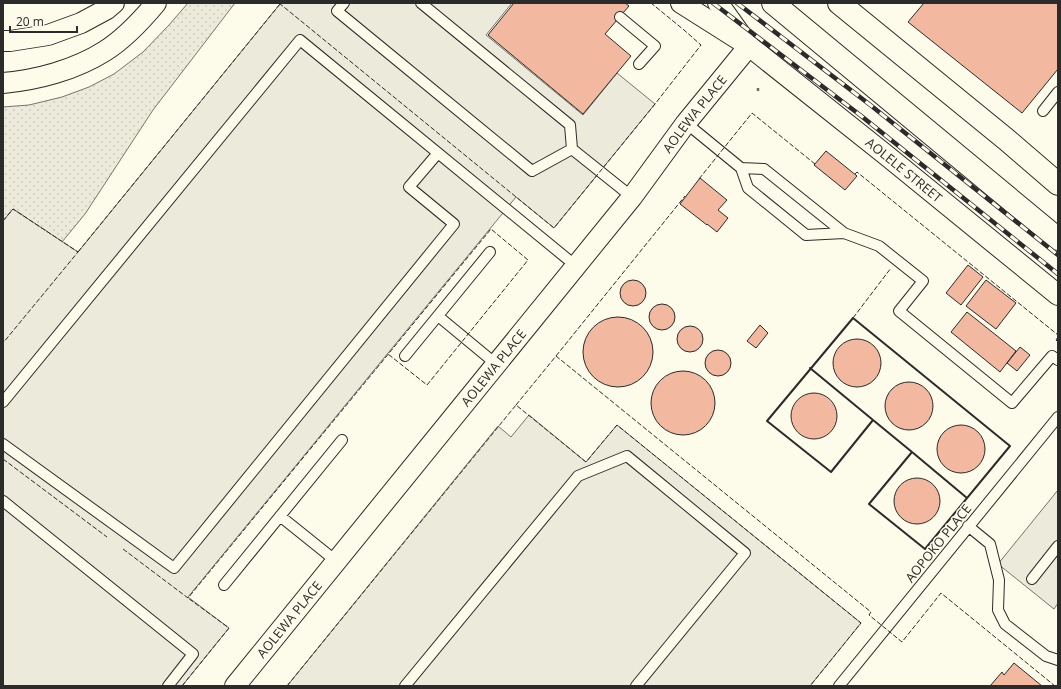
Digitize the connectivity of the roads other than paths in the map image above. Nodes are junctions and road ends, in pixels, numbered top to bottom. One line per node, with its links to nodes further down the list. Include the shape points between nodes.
1 (114, 3): 10 (street, via 108,9 81,23 48,35)
2 (156, 3): 13 (street, via 127,34 105,51 84,62 49,75 21,82)
3 (344, 3): 17 (lane, via 337,11 532,171)
4 (421, 3): 17 (lane, via 570,125)
5 (681, 3): 11 (street, AOLELE STREET)
6 (718, 3): 11 (street, AOLELE STREET)
7 (773, 3): 23 (highway)
8 (839, 3): 20 (highway)
9 (620, 17): 12 (lane, via 655,46)
10 (3, 41)
11 (749, 46): 16 (street, AOLEWA PLACE); 26 (street, AOLELE STREET)
12 (640, 64)
13 (3, 83)
14 (1058, 92): 15 (lane)
15 (1043, 111)
16 (686, 123): 19 (lane); 21 (street, AOLEWA PLACE)
17 (572, 149): 21 (lane)
18 (438, 153): 25 (lane); 31 (lane, via 300,40); 34 (lane, via 409,187 454,224 174,568)
19 (741, 168): 22 (lane, via 764,169); 22 (lane, via 748,188 806,235)
20 (1058, 184)
21 (632, 197): 25 (street, AOLEWA PLACE)
22 (844, 233): 29 (lane, via 880,246 924,281 899,311 1012,403 1052,356)
23 (1058, 239)
24 (490, 252): 27 (lane)
25 (576, 266): 30 (street, AOLEWA PLACE)
26 (1058, 294)
27 (438, 316): 28 (lane); 30 (lane)
28 (405, 356)
29 (1058, 360)
30 (496, 364): 39 (street, AOLEWA PLACE)
31 (3, 402)
32 (1058, 417): 37 (lane, AOPOKO PLACE)
33 (342, 440): 36 (lane)
34 (3, 444)
35 (3, 501): 43 (lane, via 193,654)
36 (280, 516): 39 (lane); 41 (lane)
37 (968, 526): 42 (lane, via 990,544 1000,580 998,610 1005,624 1046,656); 47 (lane, AOPOKO PLACE)
38 (1058, 546): 40 (lane)
39 (336, 561): 44 (street, AOLEWA PLACE)
40 (1032, 579)
41 (224, 585)
42 (1058, 660)
43 (168, 686)
44 (235, 686)
45 (405, 686): 46 (lane, via 578,476 626,456 745,553)
46 (636, 686)
47 (838, 686)

